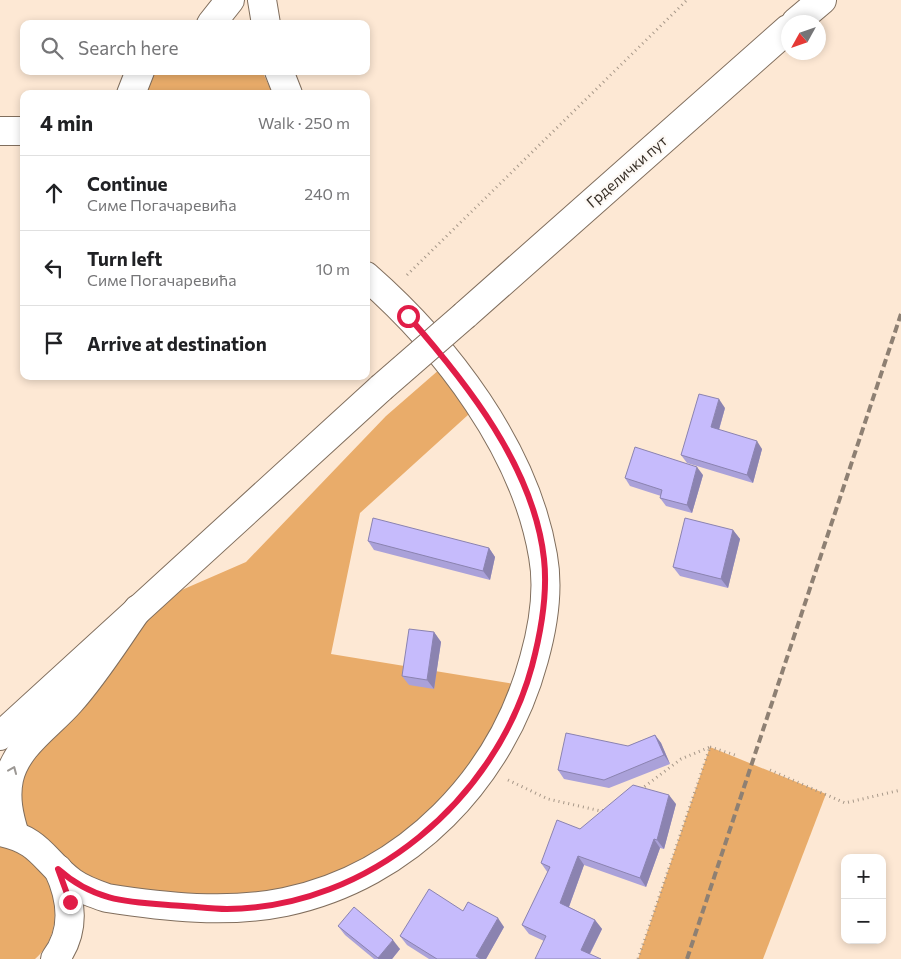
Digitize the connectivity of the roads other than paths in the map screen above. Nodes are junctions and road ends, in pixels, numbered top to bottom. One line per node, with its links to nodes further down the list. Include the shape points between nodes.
1 (230, 0): 5 (main road)
2 (262, 0): 6 (main road)
3 (822, 0): 4 (main road)
4 (804, 15)
5 (214, 20)
6 (265, 20)
7 (781, 35): 13 (main road, Грделички пут, bridge, via 381,388)
8 (281, 75): 9 (main road)
9 (286, 90)
10 (0, 131): 11 (main road)
11 (20, 131)
12 (370, 280): 17 (main road, via 448,362 479,405 508,454 536,521 542,549 544,595 540,638 519,708 500,745 465,794 422,836 389,859 332,887 284,902 227,909)
13 (138, 609): 14 (main road); 15 (main road, one-way to 13, via 9,777 18,758 70,702)
14 (0, 736)
15 (7, 833): 16 (main road, via 40,848)
16 (58, 869): 17 (main road, via 89,892); 18 (main road, via 70,902 70,919)
17 (127, 901): 18 (main road, via 99,909 82,921)
18 (61, 948)

